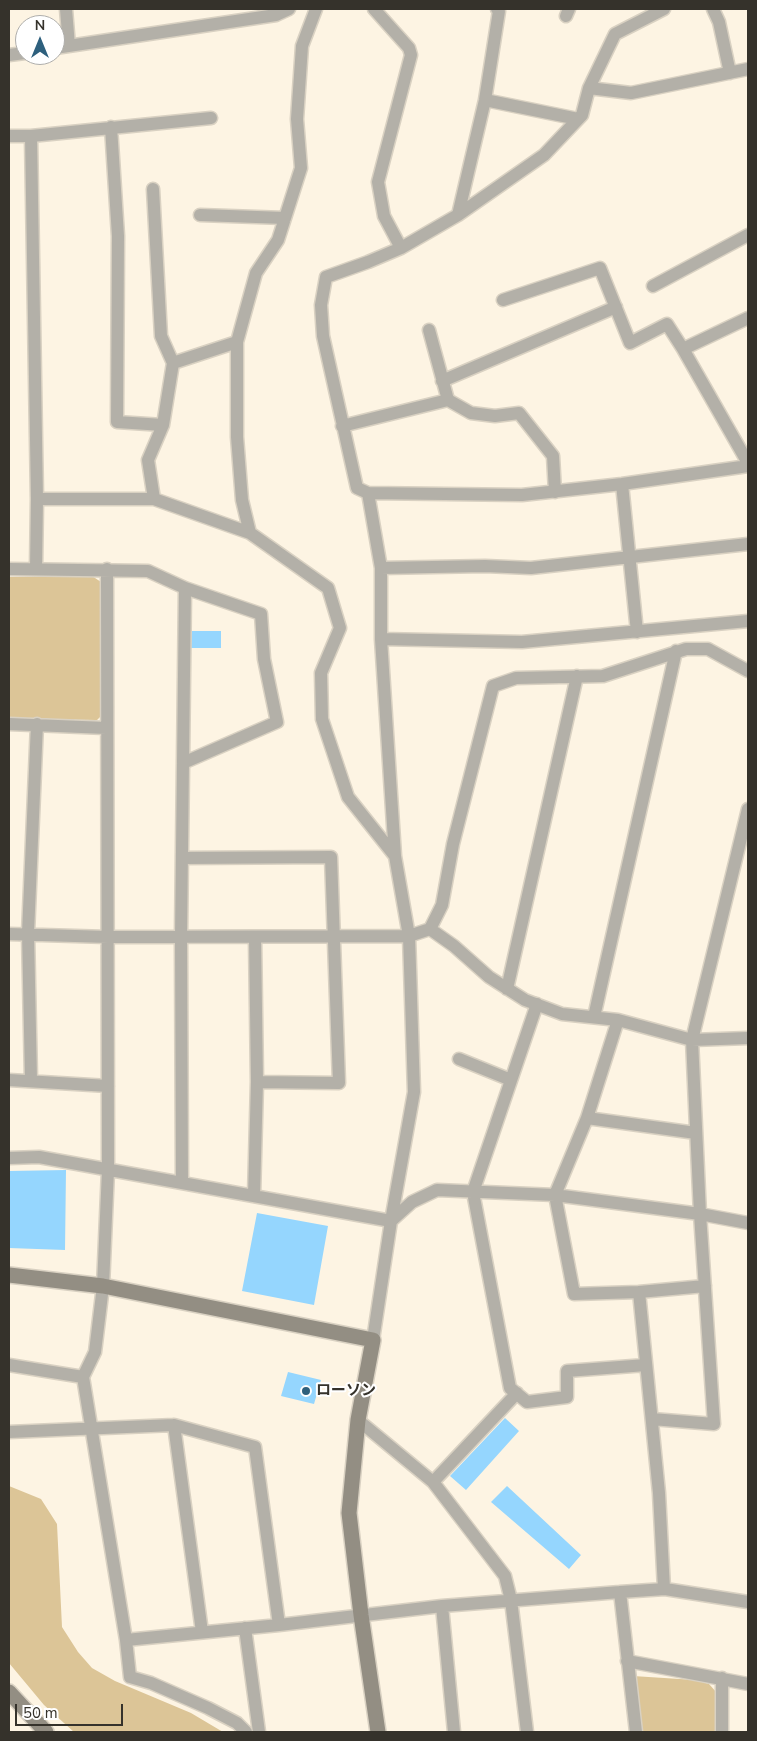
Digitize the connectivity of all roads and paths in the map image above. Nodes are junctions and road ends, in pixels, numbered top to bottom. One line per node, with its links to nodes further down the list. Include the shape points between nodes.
1 (66, 9): 9 (street)
2 (289, 9): 8 (street)
3 (316, 9): 23 (street, via 302,46 297,119 301,168)
4 (374, 9): 25 (street, via 409,48 411,55 378,182 384,216)
5 (496, 9): 14 (street, via 499,10)
6 (664, 9): 13 (street, via 615,34)
7 (713, 9): 12 (street)
8 (271, 12): 9 (street)
9 (69, 46): 10 (street)
10 (65, 47)
11 (748, 69): 12 (street)
12 (730, 73): 13 (street, via 631,93)
13 (589, 88): 16 (street)
14 (485, 100): 16 (street); 22 (street)
15 (212, 118): 17 (street)
16 (578, 119): 22 (street, via 544,155)
17 (112, 127): 19 (street); 36 (street, via 118,236 117,422)
18 (9, 136): 19 (street)
19 (32, 136): 42 (street)
20 (153, 189): 33 (street, via 161,336)
21 (200, 215): 23 (street)
22 (458, 215): 25 (street)
23 (285, 218): 31 (street, via 278,240 256,273)
24 (748, 234): 26 (street)
25 (401, 248): 37 (street, via 326,276 321,305 323,336)
26 (653, 286)
27 (503, 300): 28 (street, via 600,268)
28 (616, 308): 32 (street, via 630,344 667,324); 34 (street)
29 (748, 318): 32 (street)
30 (428, 330): 34 (street)
31 (237, 342): 33 (street); 44 (street, via 237,438 242,500)
32 (683, 349): 38 (street)
33 (173, 363): 36 (street)
34 (442, 381): 35 (street)
35 (448, 400): 37 (street); 40 (street, via 471,413 495,416 519,413 553,456)
36 (163, 424): 43 (street, via 148,460)
37 (342, 426): 41 (street, via 357,488)
38 (748, 464): 39 (street)
39 (622, 484): 40 (street); 46 (street)
40 (555, 492): 41 (street, via 522,495)
41 (368, 493): 47 (street)
42 (37, 499): 43 (street); 49 (street)
43 (154, 499): 44 (street)
44 (250, 533): 63 (street, via 328,588 340,628 321,673 322,719 348,798)
45 (748, 544): 46 (street)
46 (629, 558): 47 (street, via 531,568); 53 (street)
47 (381, 568): 54 (street)
48 (9, 569): 49 (street)
49 (36, 569): 50 (street)
50 (107, 569): 51 (street, via 148,571); 60 (street)
51 (185, 588): 61 (street); 61 (street, via 261,614 264,659 277,722)
52 (748, 621): 53 (street)
53 (637, 632): 54 (street, via 522,642)
54 (381, 639): 63 (street)
55 (676, 651): 56 (street, via 708,649); 57 (street, via 603,676); 75 (street)
56 (748, 671)
57 (577, 676): 65 (street, via 516,678 493,686 453,844 442,905); 73 (street)
58 (9, 724): 59 (street)
59 (37, 724): 60 (street); 67 (street)
60 (106, 728): 69 (street)
61 (183, 763): 64 (street)
62 (748, 809): 78 (street)
63 (395, 856): 68 (street)
64 (182, 858): 70 (street); 72 (street, via 331,857)
65 (430, 929): 68 (street); 73 (street)
66 (9, 934): 67 (street)
67 (28, 934): 69 (street); 81 (street)
68 (409, 936): 72 (street); 94 (street, via 414,1092)
69 (108, 937): 70 (street); 84 (street)
70 (182, 937): 71 (street); 89 (street)
71 (255, 937): 72 (street); 83 (street)
72 (334, 937): 83 (street, via 339,1083)
73 (507, 989): 74 (street)
74 (537, 1004): 75 (street, via 562,1014); 82 (street)
75 (594, 1017): 76 (street)
76 (618, 1020): 78 (street); 85 (street)
77 (748, 1038): 78 (street)
78 (692, 1040): 86 (street)
79 (460, 1059): 82 (street)
80 (9, 1080): 81 (street)
81 (30, 1080): 84 (street)
82 (511, 1080): 90 (street)
83 (257, 1082): 92 (street)
84 (108, 1086): 88 (street)
85 (587, 1118): 86 (street); 91 (street)
86 (696, 1133): 93 (street)
87 (9, 1158): 88 (street, via 39,1157)
88 (108, 1170): 89 (street); 97 (street)
89 (182, 1183): 92 (street)
90 (473, 1192): 91 (street); 94 (street, via 437,1190 412,1202); 104 (street, via 510,1388)
91 (555, 1195): 93 (street); 99 (street, via 574,1294)
92 (254, 1196): 94 (street)
93 (700, 1214): 95 (street); 98 (street)
94 (391, 1221): 100 (street)
95 (748, 1223)
96 (9, 1275): 97 (street)
97 (103, 1286): 100 (street); 103 (street, via 95,1352)
98 (705, 1286): 99 (street); 105 (street, via 714,1424)
99 (639, 1292): 102 (street)
100 (373, 1340): 106 (street)
101 (9, 1365): 103 (street)
102 (646, 1365): 104 (street, via 567,1371 568,1397 527,1402); 105 (street)
103 (83, 1377): 108 (street)
104 (517, 1394): 110 (street)
105 (652, 1419): 111 (street)
106 (358, 1420): 110 (street); 116 (street, via 348,1513)
107 (174, 1425): 108 (street); 117 (street, via 255,1447); 119 (street)
108 (91, 1430): 109 (street); 120 (street)
109 (9, 1432)
110 (433, 1482): 113 (street, via 505,1576)
111 (664, 1589): 112 (street); 114 (street)
112 (620, 1592): 113 (street); 121 (street)
113 (511, 1600): 115 (street); 130 (street)
114 (748, 1602)
115 (442, 1606): 116 (street); 129 (street)
116 (361, 1615): 117 (street); 128 (street)
117 (279, 1625): 118 (street)
118 (245, 1628): 119 (street); 127 (street)
119 (202, 1632): 120 (street)
120 (126, 1640): 126 (street, via 130,1677 208,1708 237,1723)
121 (628, 1661): 122 (street); 131 (street)
122 (722, 1678): 123 (street); 132 (street)
123 (748, 1684)
124 (9, 1692): 125 (street)
125 (46, 1732)
126 (246, 1732)
127 (259, 1732)
128 (378, 1732)
129 (454, 1732)
130 (527, 1732)
131 (636, 1732)
132 (722, 1732)

